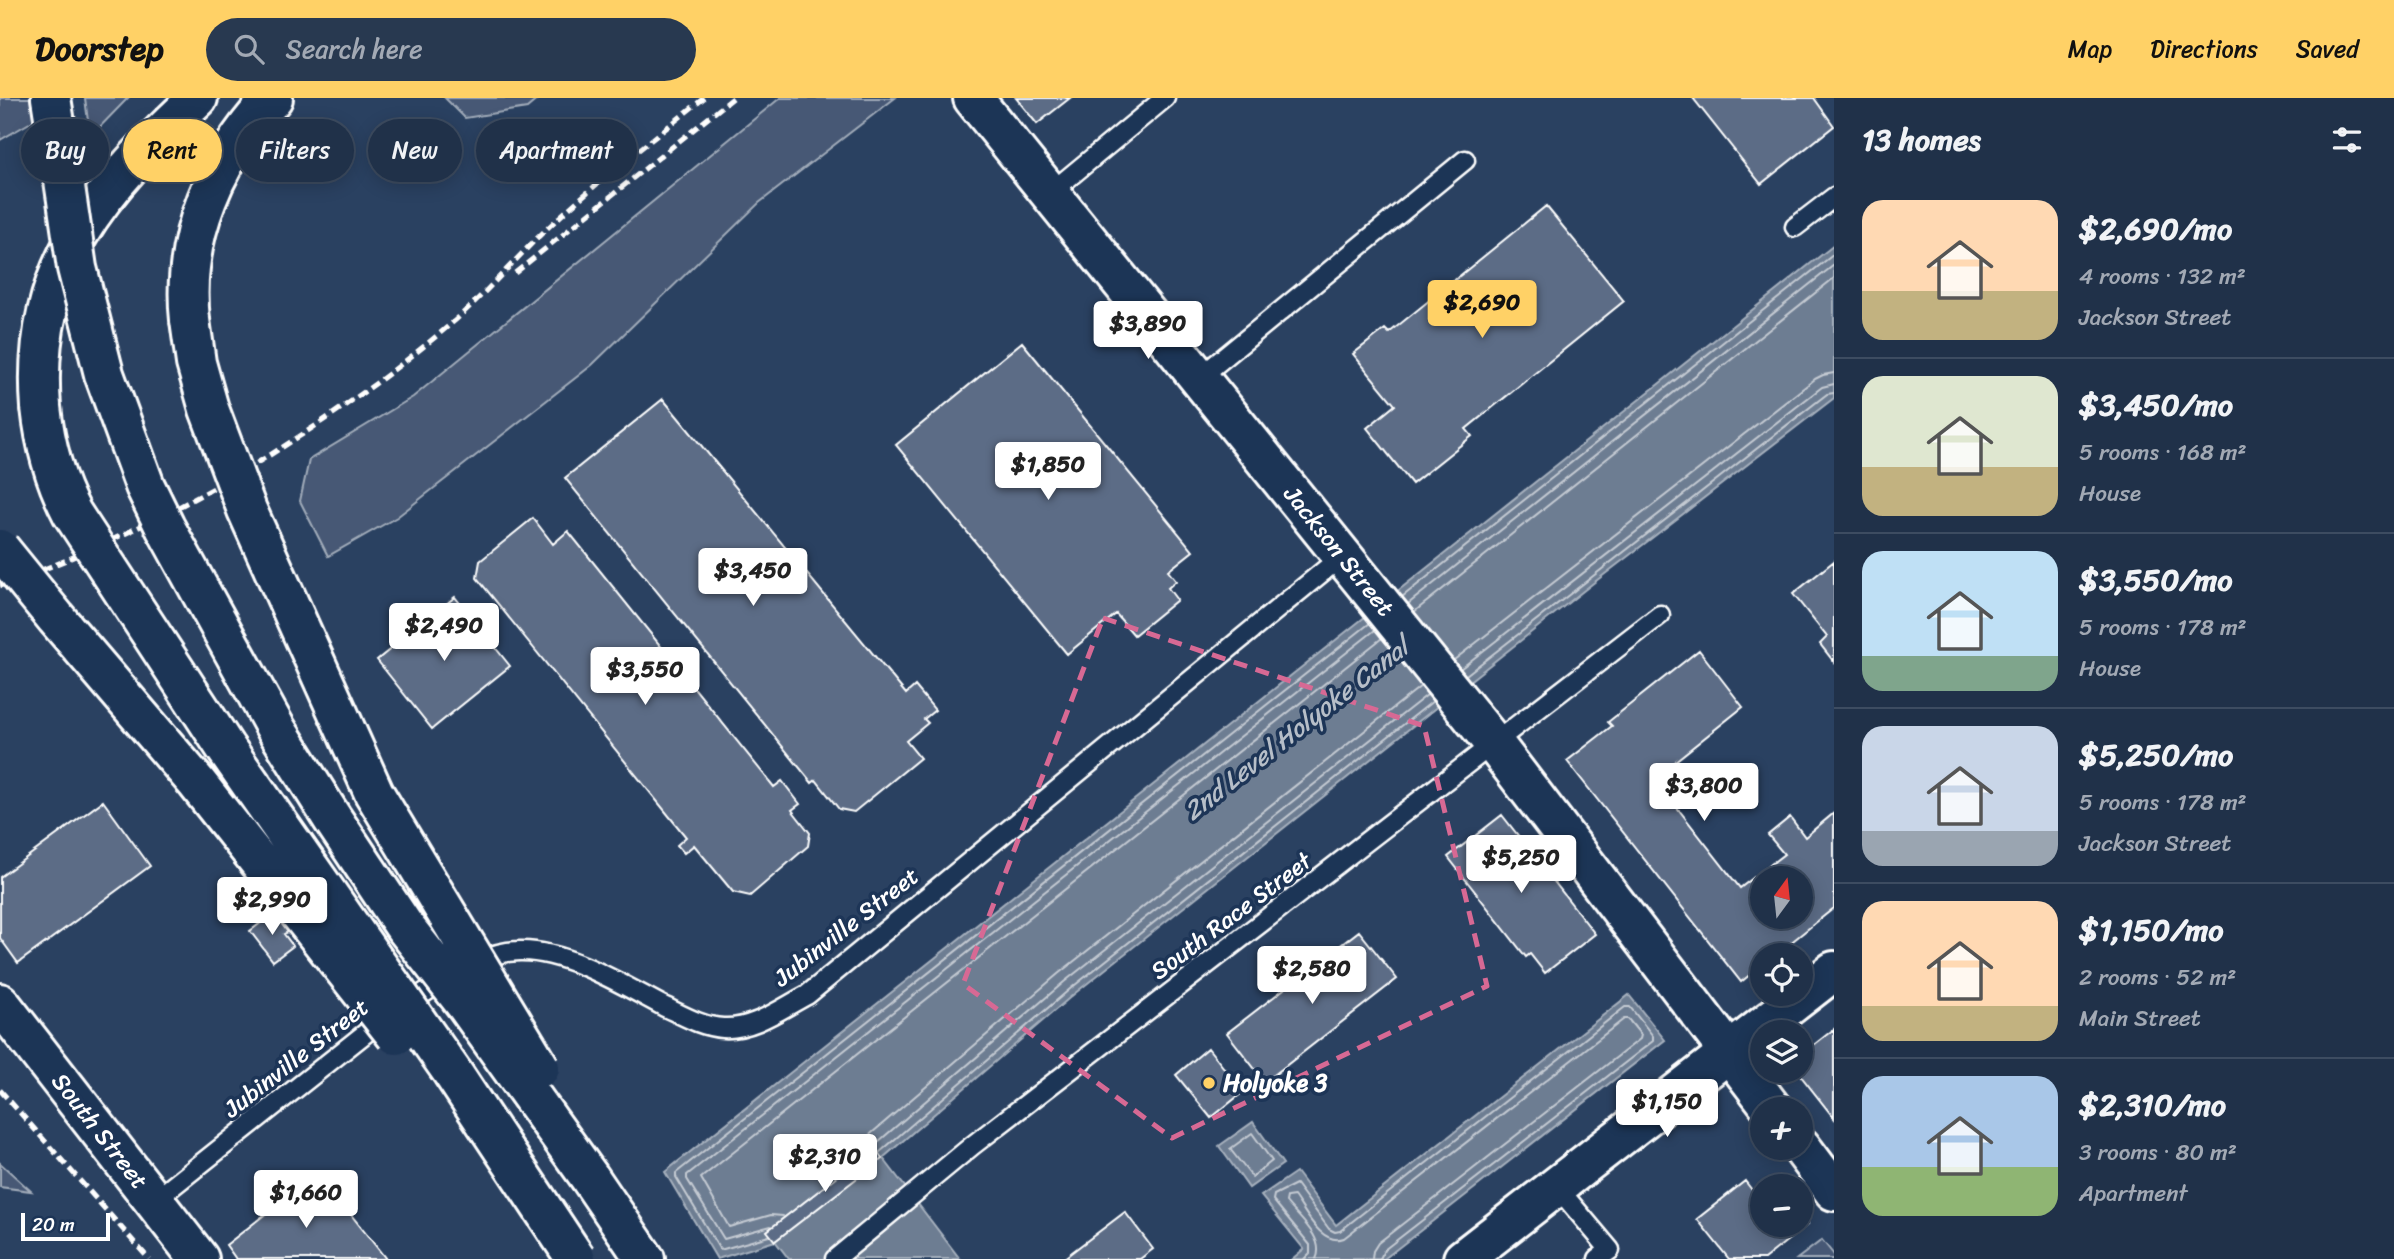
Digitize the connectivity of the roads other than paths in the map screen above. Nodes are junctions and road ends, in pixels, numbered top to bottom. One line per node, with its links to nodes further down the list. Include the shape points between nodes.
1 (51, 98): 20 (main road, bridge, via 77,268 104,374 164,527 331,818 404,926)
2 (198, 98): 26 (main road, bridge, via 88,216 53,289 43,327 38,380 51,464 72,513 225,747)
3 (273, 98): 20 (main road, bridge, via 235,142 211,188 189,269 187,293 196,363 209,409 247,510 374,793 549,1083)
4 (973, 98): 7 (main road, Jackson Street)
5 (1165, 98): 7 (lane)
6 (1465, 160): 10 (lane)
7 (1050, 193): 10 (main road, Jackson Street)
8 (1834, 197): 9 (lane)
9 (1795, 228)
10 (1199, 378): 12 (main road, Jackson Street)
11 (0, 549): 25 (main road, bridge, via 294,904 438,1089)
12 (1342, 556): 14 (main road, Jackson Street); 23 (lane, Jubinville Street, via 807,995 747,1025 708,1026 555,956 522,950 499,953 442,980 367,1032)
13 (1660, 615): 14 (lane, South Race Street)
14 (1495, 744): 17 (main road, Jackson Street); 28 (lane, South Race Street, via 973,1145)
15 (1834, 971): 17 (main road)
16 (0, 1003): 23 (main road, South Street)
17 (1731, 1052): 18 (main road, Jackson Street); 21 (main road)
18 (1764, 1097)
19 (1811, 1160): 22 (main road)
20 (590, 1178): 27 (main road)
21 (1556, 1187): 29 (main road); 30 (lane, via 1610,1250)
22 (1834, 1191)
23 (154, 1201): 24 (main road, South Street)
24 (200, 1259)
25 (561, 1259)
26 (576, 1259)
27 (645, 1259)
28 (835, 1259)
29 (1464, 1259)
30 (1598, 1259)

